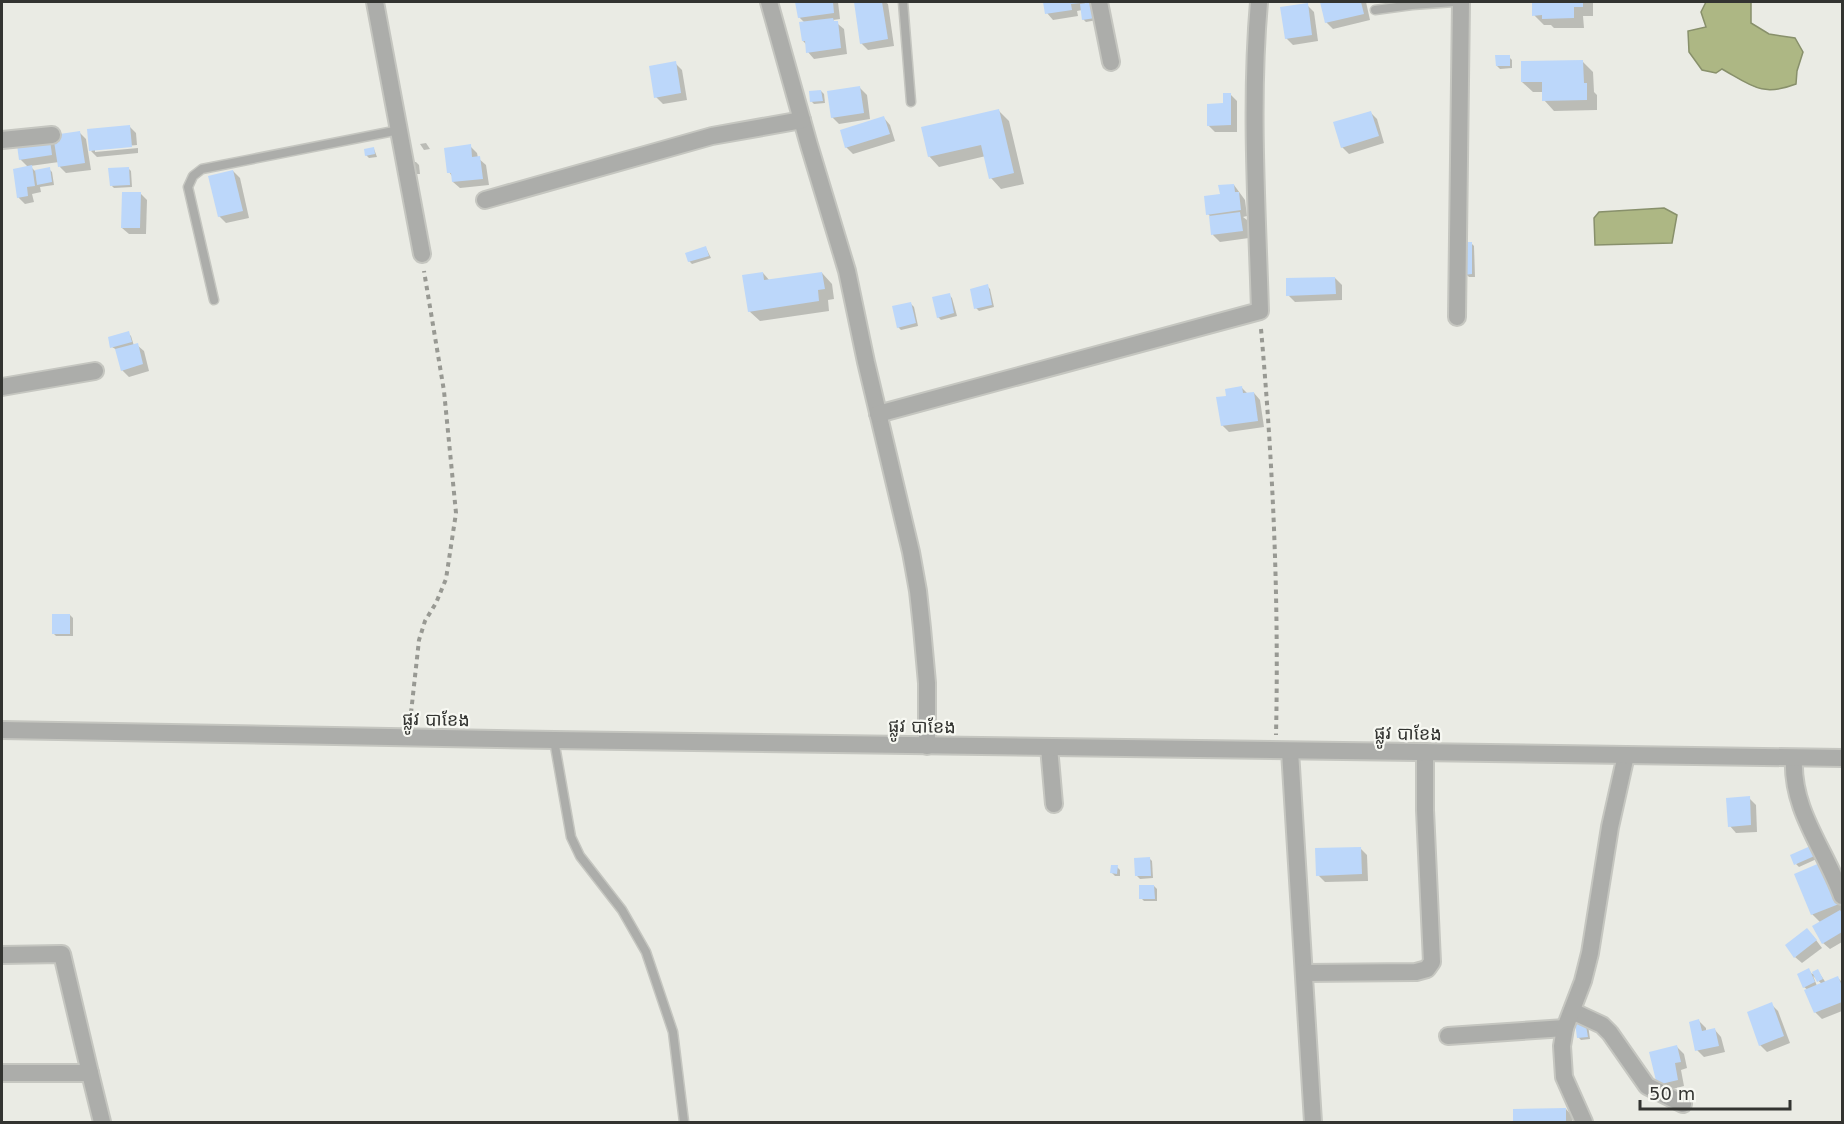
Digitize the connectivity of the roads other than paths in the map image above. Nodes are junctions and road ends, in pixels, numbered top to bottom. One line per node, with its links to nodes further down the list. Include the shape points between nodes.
1 (375, 2): 12 (street)
2 (769, 2): 11 (street)
3 (903, 2): 10 (lane)
4 (1099, 2): 9 (street)
5 (1259, 2): 21 (street, via 1255,97 1260,311)
6 (1454, 2): 8 (lane)
7 (1461, 2): 18 (street)
8 (1375, 10)
9 (1111, 62)
10 (911, 102)
11 (802, 120): 15 (street, via 712,136); 21 (street, via 847,271)
12 (399, 130): 16 (street); 17 (lane, via 202,169 193,176 188,187)
13 (52, 135): 14 (street)
14 (2, 140)
15 (484, 200)
16 (422, 254)
17 (214, 300)
18 (1457, 317)
19 (95, 371): 20 (street)
20 (2, 387)
21 (878, 414): 24 (street, via 918,591 927,683)
22 (2, 730): 23 (street, ផ្លូវ បាខែង)
23 (555, 740): 24 (street, ផ្លូវ បាខែង); 42 (lane, via 571,837 646,952 673,1032)
24 (927, 746): 25 (street, ផ្លូវ បាខែង)
25 (1049, 747): 26 (street, ផ្លូវ បាខែង); 31 (street)
26 (1283, 751): 27 (street, ផ្លូវ បាខែង); 34 (street)
27 (1425, 752): 28 (street, ផ្លូវ បាខែង); 34 (street, via 1432,962 1427,969 1416,972)
28 (1626, 755): 29 (street, ផ្លូវ បាខែង); 35 (street, via 1590,953)
29 (1794, 758): 30 (street, ផ្លូវ បាខែង); 32 (street, via 1793,776 1802,808)
30 (1842, 759)
31 (1054, 804)
32 (1842, 896)
33 (2, 955): 39 (street, via 62,954)
34 (1305, 973): 43 (street)
35 (1572, 1011): 36 (street); 40 (street, via 1610,1032 1647,1086)
36 (1565, 1028): 37 (street); 44 (street, via 1564,1077)
37 (1448, 1036)
38 (2, 1073): 39 (street)
39 (90, 1073): 41 (street)
40 (1683, 1104)
41 (102, 1122)
42 (684, 1122)
43 (1313, 1122)
44 (1584, 1122)

